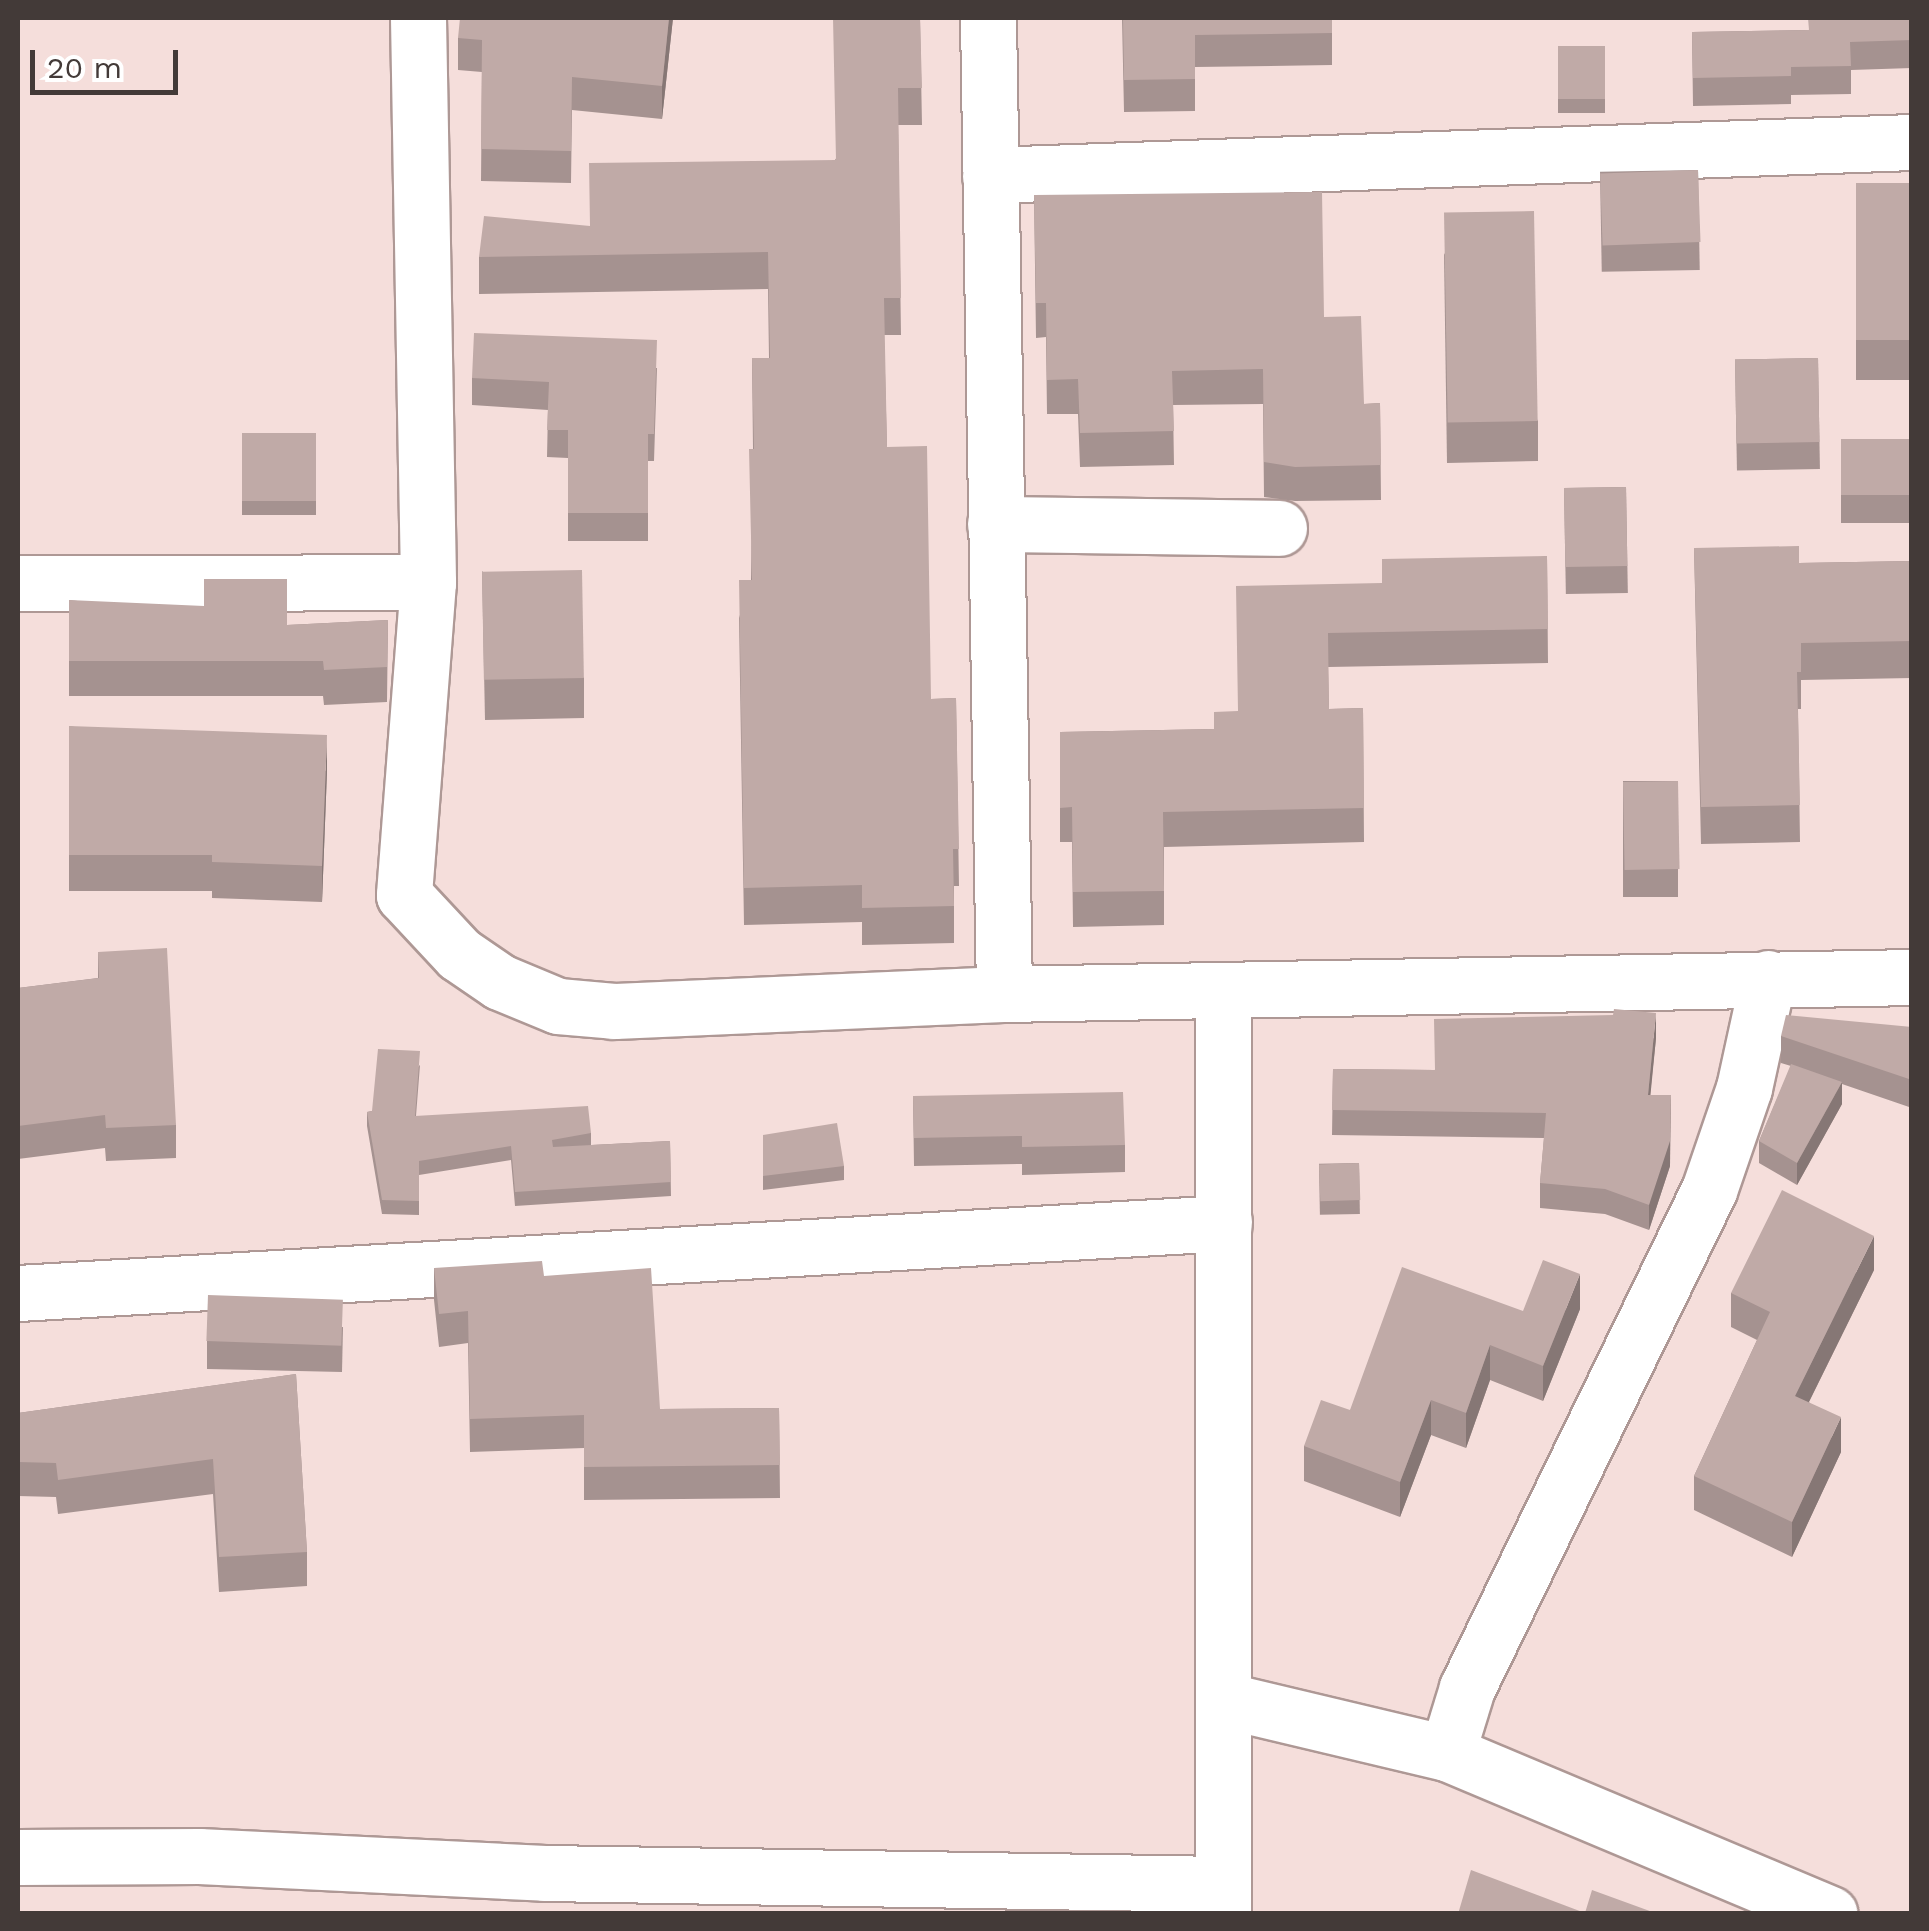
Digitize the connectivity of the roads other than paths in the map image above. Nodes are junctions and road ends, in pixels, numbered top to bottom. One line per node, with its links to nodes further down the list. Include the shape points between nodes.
1 (418, 18): 7 (street)
2 (988, 18): 4 (street)
3 (1912, 142): 4 (street)
4 (990, 175): 5 (street)
5 (996, 524): 6 (street); 12 (street)
6 (1279, 528)
7 (428, 582): 8 (street); 12 (street, via 404,895 458,954 500,982 558,1006 614,1010)
8 (18, 583)
9 (1768, 978): 10 (street); 11 (street); 16 (street, via 1744,1088 1709,1190 1466,1688)
10 (1912, 978)
11 (1223, 992): 12 (street); 13 (street)
12 (1004, 994)
13 (1224, 1223): 14 (street); 15 (street)
14 (18, 1293)
15 (1224, 1700): 16 (street); 18 (street)
16 (1447, 1753): 19 (street)
17 (18, 1857): 18 (street, via 198,1856)
18 (1223, 1899)
19 (1830, 1914)

